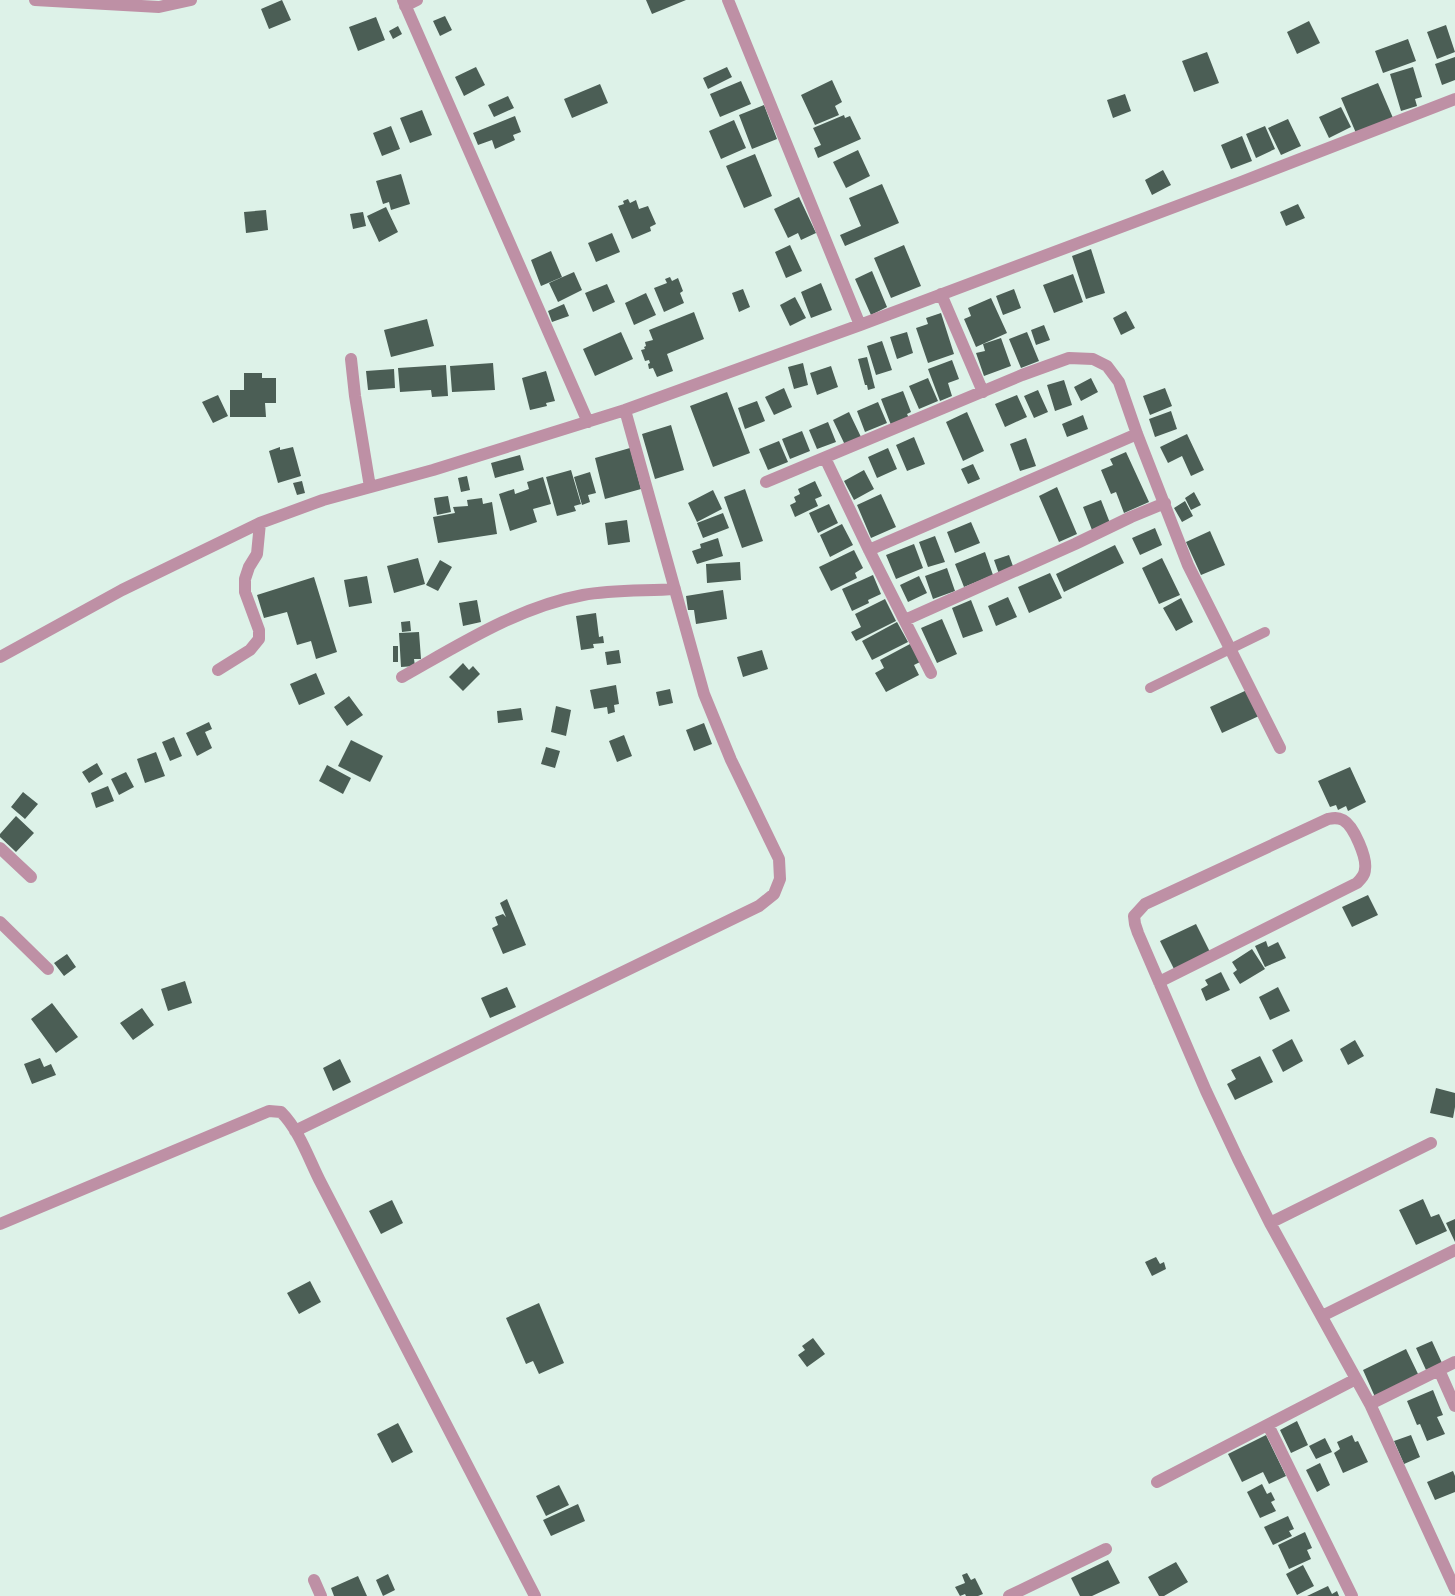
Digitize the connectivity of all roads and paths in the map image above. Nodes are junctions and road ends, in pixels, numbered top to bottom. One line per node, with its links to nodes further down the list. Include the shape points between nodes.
1 (35, 0): 2 (street, via 159,7)
2 (191, 0)
3 (417, 0): 5 (street)
4 (728, 0): 8 (street)
5 (404, 3): 12 (street)
6 (1455, 99): 7 (street)
7 (940, 294): 8 (street); 10 (street)
8 (860, 325): 11 (street)
9 (351, 359): 16 (street)
10 (983, 392): 13 (street, via 1068,358 1093,359 1107,366 1119,382); 14 (street)
11 (625, 410): 12 (street); 20 (street)
12 (588, 422): 16 (street)
13 (1137, 434): 17 (street); 19 (street)
14 (825, 458): 15 (street); 19 (street)
15 (766, 482)
16 (370, 487): 18 (street)
17 (1165, 503): 21 (street); 23 (street, via 1188,565)
18 (260, 523): 24 (street, via 122,590); 25 (street, via 257,554 245,579 245,592 259,630 259,639 250,650)
19 (869, 550): 21 (street)
20 (675, 588): 27 (street, via 585,595 554,602 465,641); 35 (street, via 704,694 731,760 779,859 780,879 774,894 759,906)
21 (905, 620): 26 (street)
22 (1265, 632): 23 (lane)
23 (1230, 649): 28 (lane); 29 (street)
24 (0, 657)
25 (218, 670)
26 (931, 673)
27 (402, 677)
28 (1150, 688)
29 (1280, 748)
30 (0, 848): 31 (street)
31 (31, 877)
32 (0, 922): 33 (street)
33 (48, 969)
34 (1159, 982): 34 (street, via 1134,924 1134,916 1145,904 1328,819 1335,817 1347,823 1360,844 1366,868 1357,883); 37 (street)
35 (295, 1131): 38 (street, via 281,1112 269,1112); 52 (street)
36 (1431, 1143): 37 (street)
37 (1270, 1223): 40 (street)
38 (0, 1224)
39 (1455, 1250): 40 (street)
40 (1322, 1316): 43 (street)
41 (1455, 1362): 42 (street)
42 (1439, 1370): 44 (street); 45 (street)
43 (1356, 1379): 44 (street); 46 (street)
44 (1370, 1404): 50 (street)
45 (1455, 1406)
46 (1268, 1425): 47 (street); 54 (street)
47 (1157, 1482)
48 (1106, 1549): 53 (street)
49 (314, 1580): 51 (street)
50 (1455, 1589)
51 (321, 1596)
52 (535, 1596)
53 (1009, 1596)
54 (1352, 1596)

